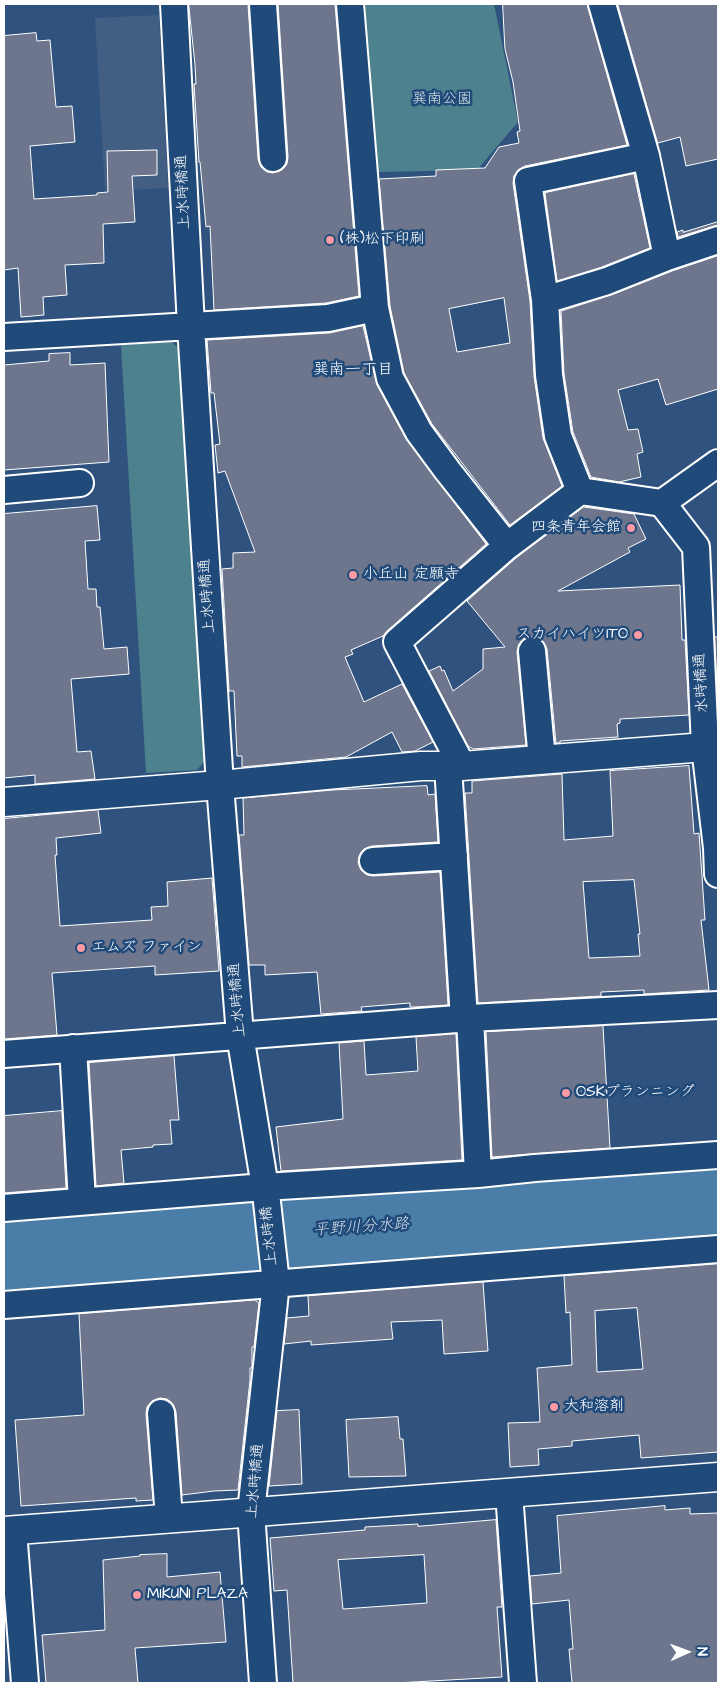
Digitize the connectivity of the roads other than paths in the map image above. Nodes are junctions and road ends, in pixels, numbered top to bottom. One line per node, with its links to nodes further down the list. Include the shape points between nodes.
1 (174, 4): 11 (street, 上水時橋通)
2 (263, 4): 6 (street)
3 (350, 4): 10 (street)
4 (602, 4): 5 (street)
5 (646, 156): 8 (street); 9 (street, via 528,181)
6 (273, 158)
7 (718, 240): 8 (street)
8 (667, 257): 9 (street, via 607,281)
9 (544, 300): 16 (street, via 558,436)
10 (375, 308): 11 (street, via 328,318); 18 (street, via 390,378 420,432)
11 (191, 326): 12 (street); 25 (street, 上水時橋通)
12 (4, 337)
13 (718, 463): 17 (street)
14 (80, 483): 15 (street)
15 (4, 490)
16 (580, 491): 17 (street); 18 (street)
17 (662, 503): 19 (street)
18 (507, 546): 24 (street, via 397,642)
19 (696, 547): 20 (street); 22 (street, 水時橋通)
20 (718, 572)
21 (532, 651): 23 (street)
22 (712, 747): 23 (street); 27 (street, 水時橋通)
23 (542, 760): 24 (street)
24 (455, 766): 25 (street, via 421,766); 28 (street)
25 (220, 785): 26 (street); 33 (street, 上水時橋通)
26 (4, 802)
27 (718, 848): 30 (street, 水時橋通)
28 (454, 856): 29 (street); 32 (street)
29 (373, 861)
30 (718, 874)
31 (718, 1005): 32 (street)
32 (467, 1018): 33 (street); 37 (street)
33 (240, 1035): 34 (street); 38 (street, 上水時橋通)
34 (73, 1048): 35 (street); 39 (street)
35 (4, 1054)
36 (718, 1155): 37 (street)
37 (478, 1174): 38 (street)
38 (265, 1190): 39 (street); 42 (street, 上水時橋)
39 (82, 1201): 40 (street)
40 (4, 1208)
41 (718, 1249): 42 (street)
42 (276, 1281): 43 (street); 47 (street, 上水時橋通)
43 (4, 1305)
44 (161, 1413): 48 (street)
45 (718, 1477): 46 (street)
46 (509, 1493): 47 (street); 52 (street)
47 (251, 1512): 48 (street); 51 (street, 上水時橋通)
48 (169, 1518): 49 (street)
49 (8, 1531): 50 (street)
50 (25, 1683)
51 (263, 1683)
52 (523, 1683)

